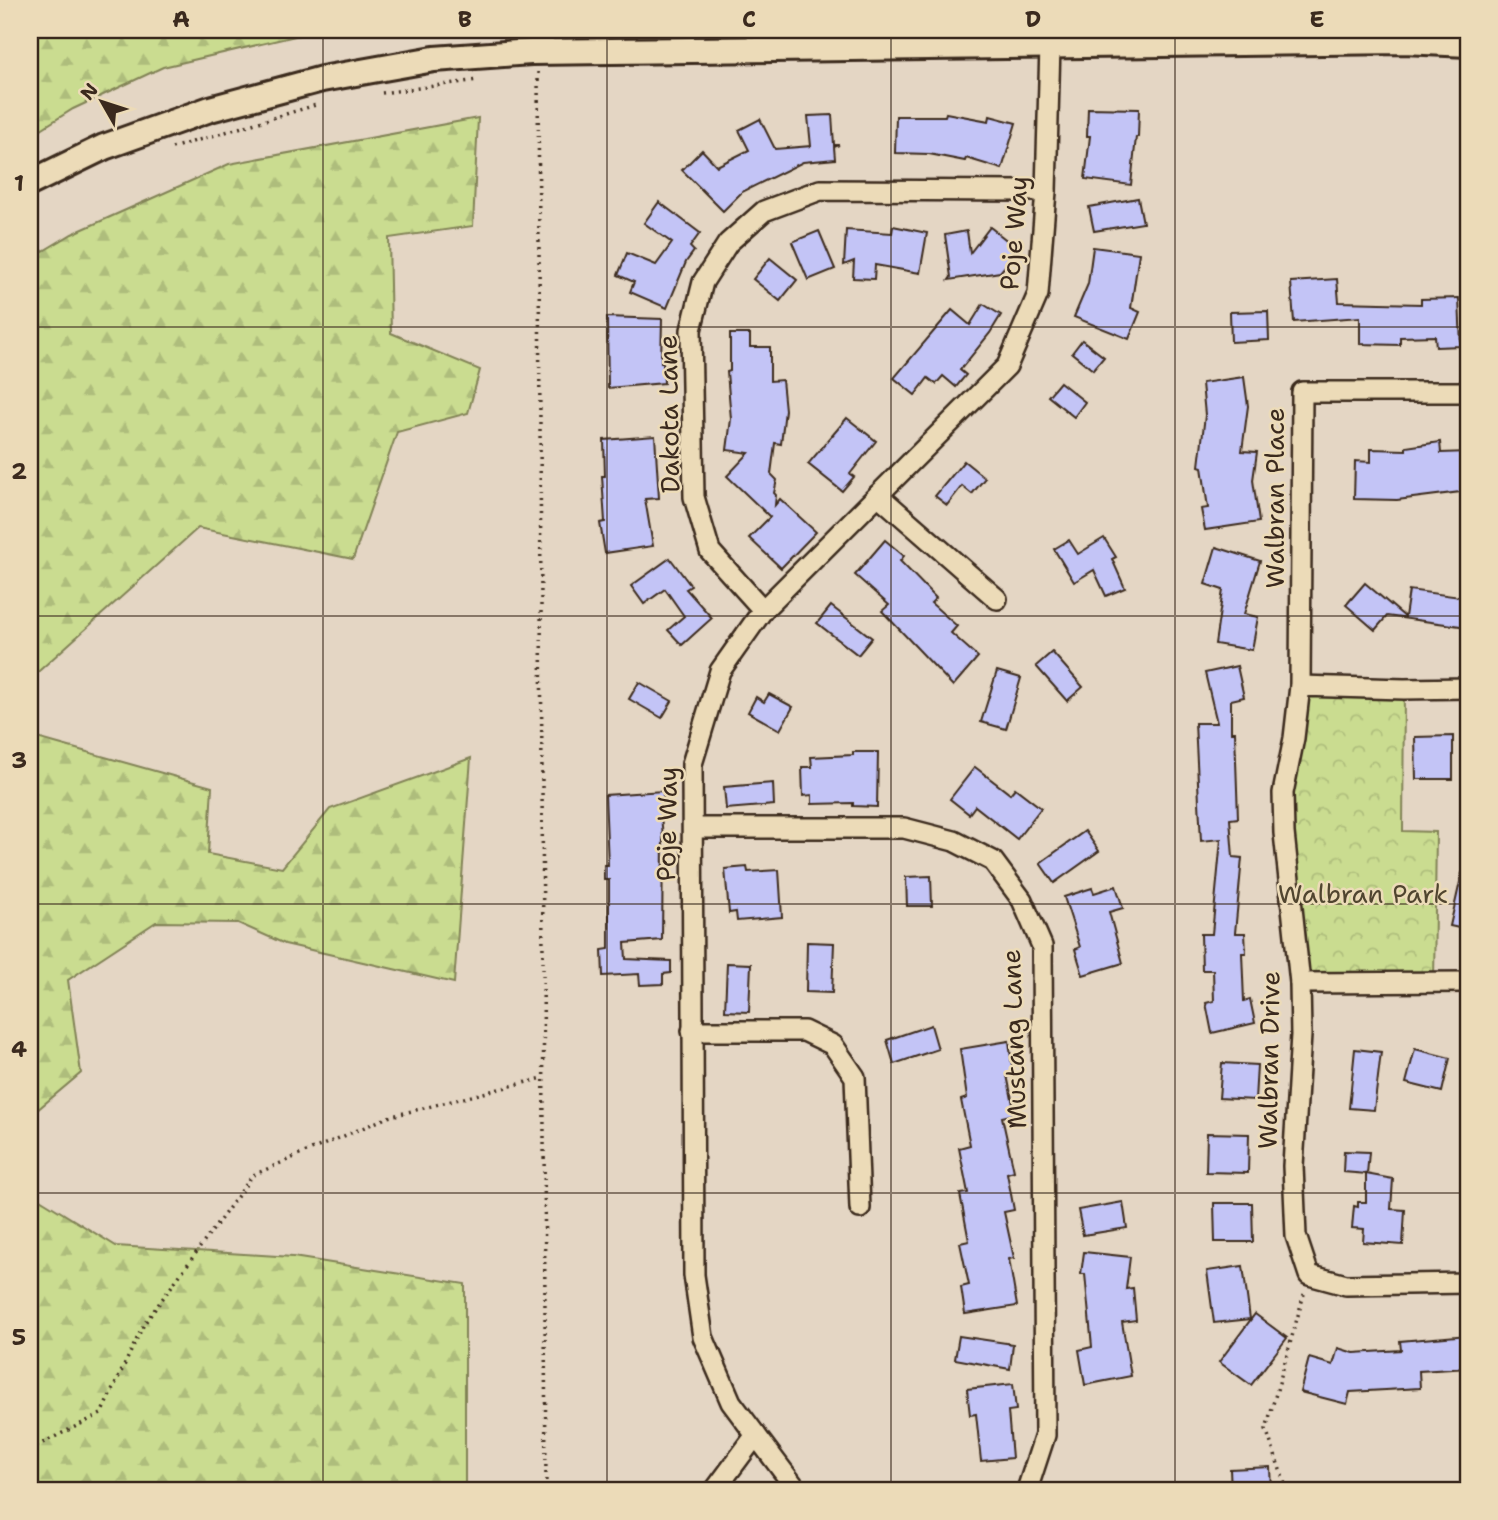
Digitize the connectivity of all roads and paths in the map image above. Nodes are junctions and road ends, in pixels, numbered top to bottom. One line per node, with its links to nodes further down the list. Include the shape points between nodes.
1 (1325, 36): 2 (main road); 4 (main road)
2 (1398, 36): 3 (main road)
3 (1468, 44)
4 (1050, 46): 10 (main road, via 531,52 434,60 322,79 210,109 104,147); 11 (street, Poje Way)
5 (538, 72): 22 (path)
6 (486, 79): 7 (path)
7 (380, 93)
8 (328, 102): 9 (path)
9 (160, 152)
10 (30, 183)
11 (1046, 191): 13 (street, Poje Way, via 1038,294 1007,366); 15 (street, Dakota Lane, via 820,190 764,211 728,243 703,282 691,330 694,497 710,551)
12 (1468, 392): 16 (street, Walbran Place, via 1302,392)
13 (878, 495): 14 (street); 15 (street, Poje Way)
14 (997, 599)
15 (763, 610): 18 (street, Poje Way, via 720,671 692,764)
16 (1300, 686): 17 (street); 20 (street, Walbran Drive, via 1283,793)
17 (1468, 688)
18 (693, 828): 21 (street, Poje Way); 31 (street, Mustang Lane, via 905,828 954,841 993,862 1022,900 1042,946 1045,1435)
19 (1468, 982): 20 (street)
20 (1300, 983): 24 (street, Walbran Drive, via 1293,1166 1296,1236)
21 (692, 1031): 23 (street, via 804,1031 833,1045 855,1077); 26 (street, Poje Way, via 694,1275 703,1337 731,1402)
22 (543, 1078): 27 (path, via 388,1117 253,1175 144,1324 101,1414); 28 (path)
23 (860, 1208)
24 (1309, 1275): 25 (street, via 1346,1285); 32 (path, via 1266,1429)
25 (1468, 1283)
26 (756, 1435): 29 (street); 30 (street, Poje Way)
27 (30, 1449)
28 (546, 1490)
29 (715, 1490)
30 (797, 1490)
31 (1027, 1490)
32 (1287, 1490)

